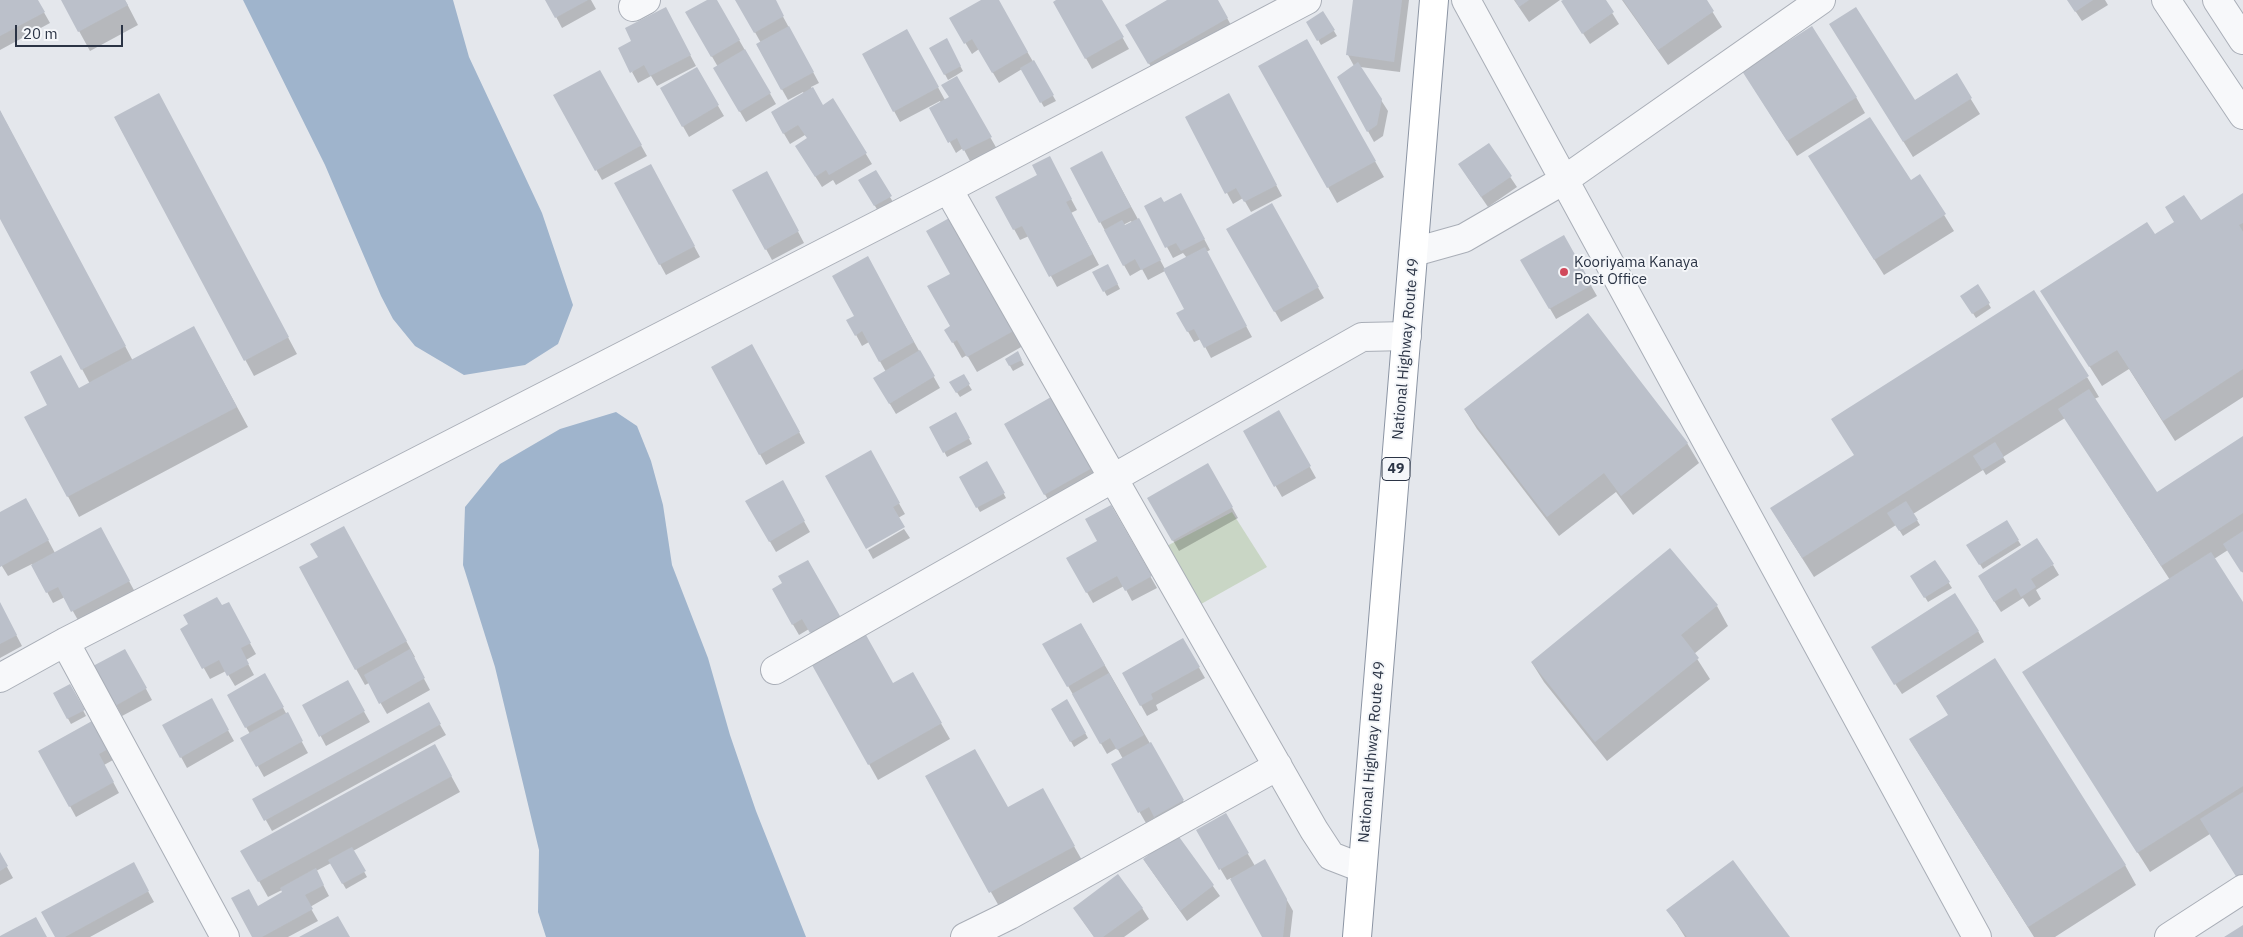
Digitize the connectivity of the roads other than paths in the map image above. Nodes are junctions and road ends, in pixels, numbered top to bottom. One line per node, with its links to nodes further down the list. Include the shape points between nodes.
1 (1307, 0): 8 (street)
2 (1434, 0): 9 (highway, National Highway Route 49 / 49)
3 (1466, 0): 7 (street)
4 (1821, 0): 7 (street)
5 (2166, 0): 6 (street)
6 (2243, 115)
7 (1564, 180): 9 (street, via 1464,238); 21 (street)
8 (948, 188): 11 (street); 12 (street)
9 (1414, 252): 10 (highway, National Highway Route 49 / 49)
10 (1407, 336): 11 (street, via 1362,337); 16 (highway, National Highway Route 49 / 49)
11 (1114, 478): 13 (street); 15 (street)
12 (65, 642): 14 (street); 18 (street)
13 (776, 670)
14 (0, 678)
15 (1278, 766): 16 (street, via 1331,856); 19 (street)
16 (1362, 868): 20 (highway, National Highway Route 49 / 49)
17 (2243, 889): 22 (street)
18 (225, 937)
19 (965, 937)
20 (1357, 937)
21 (1977, 937)
22 (2169, 937)

